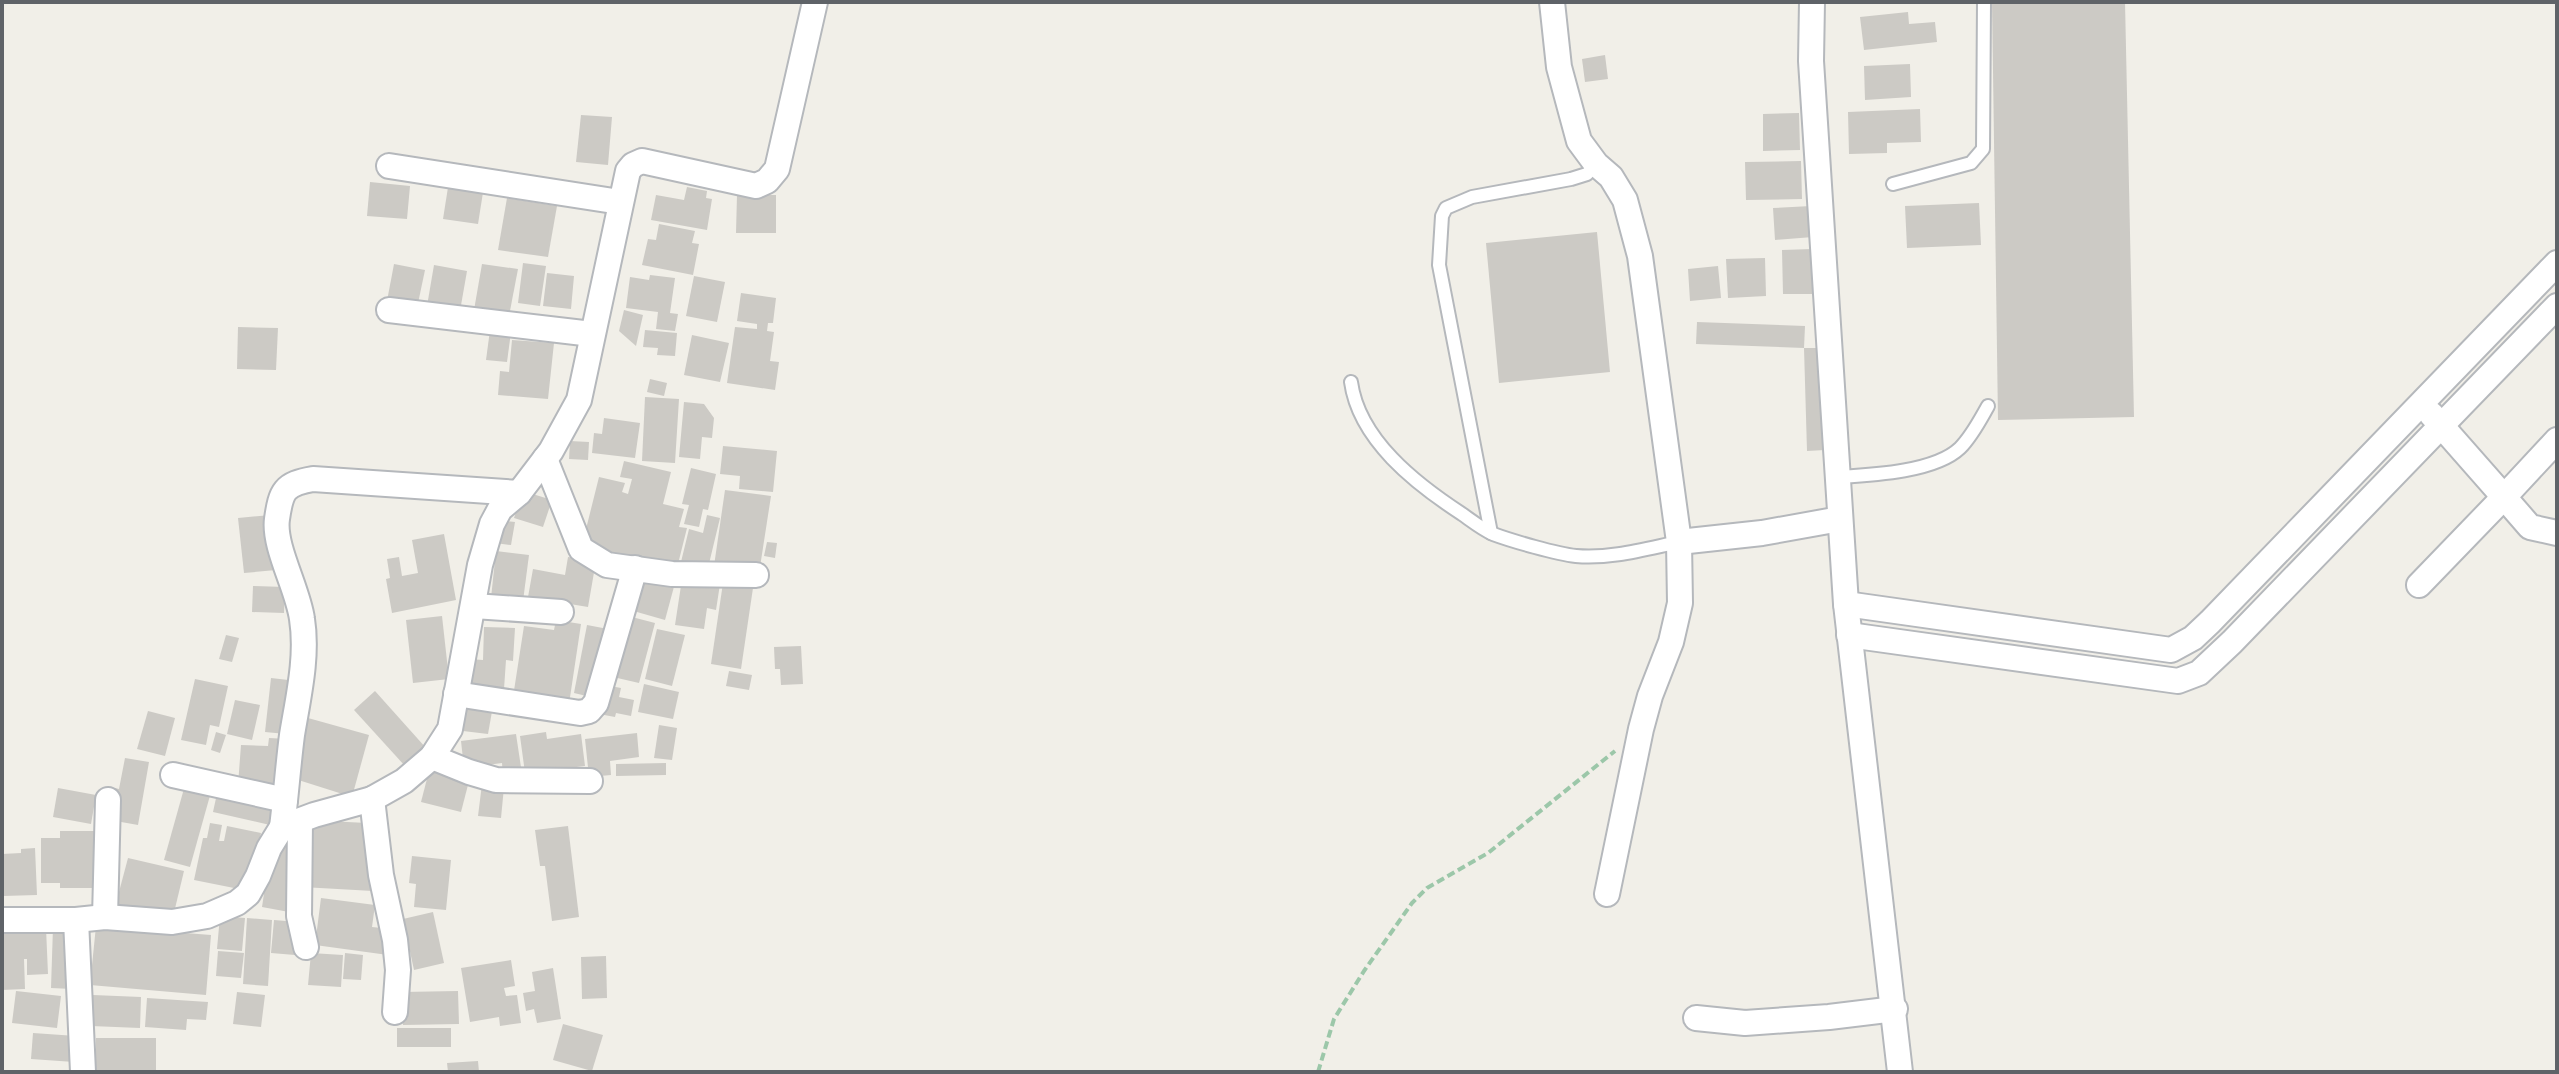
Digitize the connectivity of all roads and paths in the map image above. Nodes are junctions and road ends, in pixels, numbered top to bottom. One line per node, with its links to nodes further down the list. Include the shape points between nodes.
1 (815, 2): 8 (street, via 777,169 767,181 756,186 642,161 628,171)
2 (1552, 2): 5 (street, via 1559,67 1579,141)
3 (1812, 2): 19 (street, via 1811,61)
4 (1984, 2): 7 (lane, via 1983,149 1971,163)
5 (1596, 164): 23 (lane, via 1571,179 1472,197 1446,208 1442,216 1439,265); 25 (street, via 1625,200 1640,256)
6 (389, 166): 8 (street)
7 (1893, 184)
8 (620, 202): 12 (street)
9 (2557, 263): 14 (street)
10 (2557, 306): 16 (street)
11 (389, 310): 12 (street)
12 (592, 334): 18 (street, via 579,400)
13 (1351, 382): 23 (lane, via 1366,425 1394,460 1436,498)
14 (2421, 404): 16 (street); 34 (street, via 2193,638 2171,650)
15 (1988, 406): 19 (lane, via 1958,449 1933,464)
16 (2442, 425): 21 (street); 36 (street, via 2199,673 2178,681)
17 (2557, 440): 21 (street)
18 (545, 459): 20 (street); 26 (street, via 581,549 607,565)
19 (1838, 477): 22 (street)
20 (519, 493): 30 (street, via 492,524); 44 (street, via 313,479 289,485 283,492 277,541 302,619 303,662)
21 (2504, 497): 24 (street, via 2530,527); 28 (street)
22 (1840, 519): 25 (street); 29 (street)
23 (1491, 533): 25 (lane, via 1574,556 1606,557)
24 (2557, 533)
25 (1679, 542): 38 (street, via 1680,603)
26 (635, 568): 27 (street); 37 (street, via 596,703 589,711)
27 (756, 575)
28 (2419, 585)
29 (1846, 604): 32 (street); 33 (street)
30 (474, 606): 31 (street); 37 (street)
31 (561, 612)
32 (1944, 618): 34 (street); 35 (street)
33 (1849, 635): 35 (street); 51 (street)
34 (2126, 644): 36 (street)
35 (1943, 648): 36 (street)
36 (2123, 673)
37 (456, 694): 39 (street, via 450,729)
38 (1641, 729): 46 (street); 55 (path, via 1488,853 1427,888 1412,903 1334,1019)
39 (432, 757): 41 (street, via 496,780); 42 (street)
40 (173, 775): 44 (street)
41 (590, 781)
42 (372, 799): 45 (street); 52 (street, via 395,940)
43 (108, 800): 47 (street)
44 (285, 800): 45 (street)
45 (291, 824): 47 (street, via 269,848 248,894 237,903 207,916 172,922); 50 (street)
46 (1607, 894)
47 (105, 917): 49 (street)
48 (2, 920): 49 (street)
49 (76, 920): 54 (street)
50 (306, 947)
51 (1895, 1009): 53 (street, via 1772,1022); 56 (street)
52 (395, 1012)
53 (1696, 1018)
54 (83, 1072)
55 (1318, 1072)
56 (1900, 1072)

